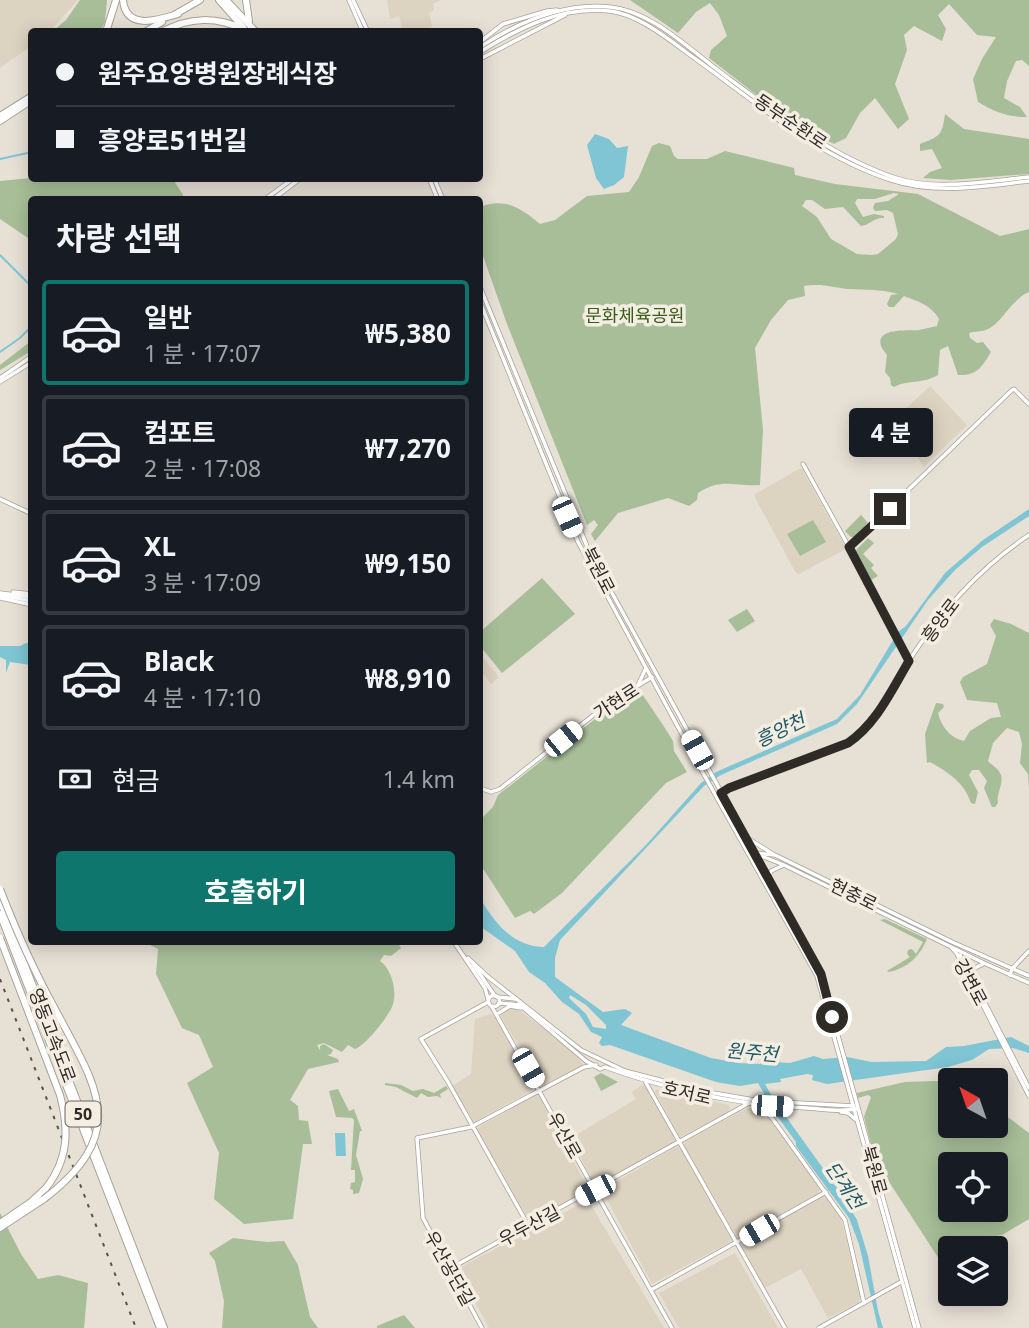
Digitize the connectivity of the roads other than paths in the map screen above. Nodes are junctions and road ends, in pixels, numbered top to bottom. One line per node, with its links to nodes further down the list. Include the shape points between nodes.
1 (116, 0): 11 (highway)
2 (123, 0): 9 (highway, via 125,10 136,20 157,21)
3 (200, 0): 9 (highway)
4 (206, 0): 13 (highway)
5 (246, 0): 10 (highway)
6 (351, 0): 18 (street)
7 (224, 1): 10 (highway); 16 (highway)
8 (570, 11): 19 (street, via 547,10 503,24); 20 (street, via 526,21); 21 (street); 26 (street, 동부순환로, via 608,6 656,25 817,139 898,179 926,183)
9 (178, 13): 12 (highway)
10 (249, 22): 17 (highway)
11 (108, 28)
12 (152, 28)
13 (160, 28)
14 (171, 28): 15 (highway, via 205,19)
15 (239, 28)
16 (244, 28)
17 (254, 28)
18 (364, 28)
19 (483, 40)
20 (483, 48)
21 (483, 57)
22 (28, 100): 24 (highway)
23 (28, 101): 25 (highway)
24 (0, 116)
25 (0, 121)
26 (1029, 179)
27 (290, 182): 29 (street)
28 (294, 182): 29 (street)
29 (287, 186): 30 (street); 31 (street)
30 (271, 196)
31 (276, 196)
32 (483, 294): 41 (street, 북원로)
33 (483, 309): 42 (street, 북원로)
34 (28, 362): 35 (street)
35 (0, 380)
36 (1029, 404): 43 (street, via 1012,390)
37 (803, 464): 43 (street)
38 (0, 499): 39 (street)
39 (28, 512)
40 (1029, 535): 48 (street, 흥양로, via 981,571)
41 (583, 538): 42 (street); 47 (street, 북원로)
42 (578, 542): 47 (street, 북원로)
43 (849, 547): 48 (street)
44 (0, 594): 45 (street); 46 (street)
45 (28, 598)
46 (28, 598)
47 (622, 621): 49 (street, 북원로); 50 (street, 북원로)
48 (908, 659): 53 (street, 흥양로, via 872,722 848,743)
49 (646, 668): 50 (street, 북원로); 51 (street)
50 (653, 677): 51 (street, 가현로); 53 (street, 북원로); 53 (street, 북원로)
51 (636, 687): 52 (street, 가현로, via 500,789)
52 (483, 789)
53 (718, 793): 54 (street); 56 (street)
54 (744, 835): 55 (street); 56 (street)
55 (775, 855): 56 (street, 현충로); 58 (street, 현충로)
56 (753, 856): 57 (street, 현충로); 59 (street); 82 (street, via 817,976)
57 (784, 865): 58 (street, 현충로); 59 (street, via 769,873)
58 (806, 874): 65 (street, 현충로)
59 (769, 880): 82 (street, via 821,974)
60 (0, 889): 113 (highway, bridge, via 35,971 88,1070 98,1109 95,1134 71,1176)
61 (0, 900): 119 (highway, 영동고속도로 / 50)
62 (0, 914): 119 (highway, 영동고속도로 / 50)
63 (0, 938): 113 (highway, bridge, via 60,1095 67,1134 57,1173 31,1202)
64 (457, 945): 68 (street)
65 (953, 945): 67 (street, 강변로); 69 (street, 현충로); 70 (street, 현충로)
66 (1029, 951): 70 (street)
67 (958, 953): 73 (street, 강변로); 81 (street, 강변로)
68 (466, 956): 75 (street); 76 (street, 호저로); 77 (street, 우산로)
69 (994, 967): 71 (street, 현충로); 73 (street, via 978,965)
70 (1012, 969): 71 (street); 72 (street, 현충로)
71 (1010, 975): 74 (street, 현충로)
72 (1029, 976)
73 (972, 977): 81 (street, 강변로)
74 (1029, 983)
75 (496, 996): 76 (street); 77 (street); 78 (street)
76 (518, 999): 83 (street, 호저로)
77 (490, 1003): 78 (street); 80 (street, 우산로); 108 (street, via 421,1039)
78 (499, 1004): 79 (street, via 515,1003); 80 (street)
79 (529, 1012): 80 (street, via 510,1006); 83 (street, 호저로)
80 (499, 1016): 93 (street, 우산로)
81 (991, 1018): 92 (street)
82 (835, 1039): 95 (street, 북원로)
83 (584, 1054): 84 (street, 호저로); 86 (street, 호저로)
84 (586, 1061): 85 (street, 호저로); 87 (street)
85 (596, 1065): 86 (street, 호저로); 87 (street, 우산공단길)
86 (604, 1066): 88 (street, 호저로); 88 (street, via 596,1073); 90 (street, 호저로)
87 (584, 1067): 93 (street, 우산공단길)
88 (611, 1069): 89 (street, 호저로)
89 (643, 1081): 90 (street, 호저로); 94 (street)
90 (652, 1081): 91 (street, 호저로); 97 (street, 호저로)
91 (659, 1086): 94 (street); 98 (street, 호저로)
92 (1027, 1087): 96 (street)
93 (540, 1090): 108 (street, 우산공단길); 110 (street, 우산로)
94 (653, 1093): 109 (street)
95 (851, 1096): 103 (street, via 847,1104); 104 (street, 북원로)
96 (1029, 1096)
97 (736, 1099): 98 (street, 호저로); 99 (street, 호저로); 100 (street, 호저로); 105 (street)
98 (727, 1101): 105 (street, via 733,1107)
99 (750, 1103): 100 (street, 호저로); 105 (street, 우두산길)
100 (759, 1103): 101 (street); 102 (street, 호저로); 106 (street)
101 (789, 1105): 102 (street, 호저로); 103 (street)
102 (772, 1106): 106 (street)
103 (833, 1108): 104 (street); 107 (street, via 850,1114)
104 (855, 1108): 107 (street, 북원로); 116 (street, 북원로)
105 (729, 1115): 109 (street, 우두산길)
106 (772, 1118): 111 (street)
107 (857, 1123): 116 (street, 북원로)
108 (471, 1127): 112 (street); 115 (street, 우산공단길, via 417,1138 424,1218)
109 (680, 1142): 110 (street, 우두산길); 114 (street)
110 (595, 1190): 112 (street, 우두산길); 117 (street, 우산로)
111 (826, 1192): 114 (street); 118 (street, via 845,1220)
112 (528, 1225): 115 (street, 우두산길)
113 (0, 1226)
114 (737, 1243): 117 (street); 122 (street)
115 (451, 1268): 120 (street, 우산공단길)
116 (903, 1280): 118 (street); 124 (street, 북원로)
117 (650, 1291): 121 (street, 우산로)
118 (866, 1302): 123 (street)
119 (162, 1328)
120 (482, 1328)
121 (672, 1328)
122 (785, 1328)
123 (819, 1328)
124 (917, 1328)

